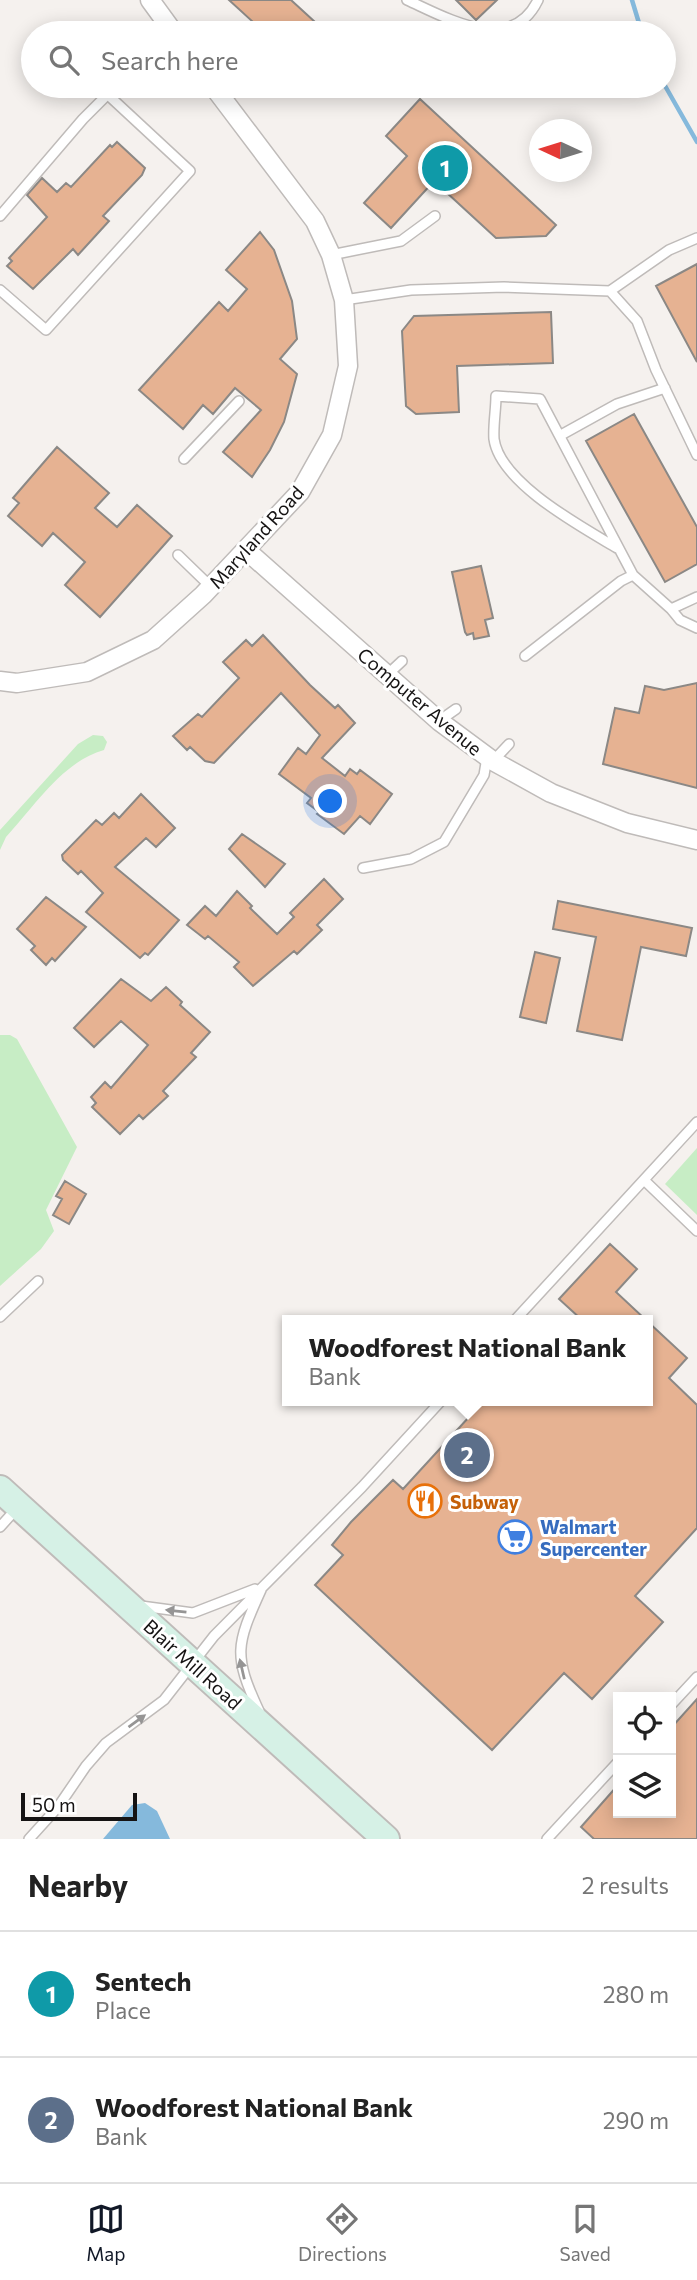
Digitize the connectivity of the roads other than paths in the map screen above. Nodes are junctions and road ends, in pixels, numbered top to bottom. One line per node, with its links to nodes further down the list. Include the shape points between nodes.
1 (150, 0): 4 (street)
2 (407, 0): 5 (lane)
3 (538, 0): 6 (lane, via 532,13)
4 (165, 21)
5 (454, 21)
6 (520, 21)
7 (103, 98): 10 (lane)
8 (111, 98): 14 (lane, via 190,171 46,330)
9 (222, 98): 13 (street, Maryland Road, via 315,221)
10 (0, 216)
11 (435, 216): 13 (lane, via 401,241)
12 (697, 238): 15 (lane, via 669,250)
13 (331, 256): 16 (street, Maryland Road)
14 (0, 290)
15 (610, 291): 16 (lane, via 411,290); 17 (lane, via 637,321)
16 (344, 300): 23 (street, Maryland Road, via 348,366 332,435 300,492)
17 (665, 388): 19 (lane, via 617,404); 20 (lane)
18 (239, 401): 21 (lane)
19 (561, 435): 22 (lane); 22 (lane, via 540,399 496,396 494,441 509,470 559,513)
20 (697, 455)
21 (184, 459)
22 (617, 548): 25 (lane)
23 (246, 550): 26 (street, Maryland Road); 32 (street, Computer Avenue)
24 (178, 555): 26 (lane)
25 (633, 575): 28 (lane); 30 (lane)
26 (211, 587): 33 (street, Maryland Road, via 153,640 87,672 17,683)
27 (697, 597): 28 (lane)
28 (671, 610): 29 (lane)
29 (697, 628)
30 (525, 656)
31 (402, 661): 32 (lane)
32 (387, 675): 35 (street, Computer Avenue)
33 (0, 681)
34 (456, 709): 35 (lane)
35 (439, 721): 37 (street, Computer Avenue)
36 (509, 744): 37 (lane)
37 (490, 759): 38 (street, Computer Avenue, via 551,793 627,823); 39 (lane, via 444,842 411,859)
38 (697, 840)
39 (363, 868)
40 (697, 1122): 41 (lane)
41 (644, 1180): 42 (lane); 44 (lane)
42 (697, 1231)
43 (37, 1281): 45 (lane)
44 (520, 1315)
45 (0, 1317)
46 (436, 1406): 49 (lane)
47 (9, 1497): 48 (lane); 50 (main road, Blair Mill Road)
48 (0, 1527)
49 (263, 1585): 50 (lane, one-way to 50, via 193,1613); 51 (lane); 54 (lane, one-way to 49, via 239,1660 240,1640)
50 (127, 1604): 51 (main road, Blair Mill Road)
51 (193, 1665): 54 (main road, Blair Mill Road); 56 (lane, one-way to 51, via 106,1743 164,1700)
52 (697, 1677): 53 (lane)
53 (676, 1700)
54 (268, 1732): 57 (main road, Blair Mill Road)
55 (613, 1767): 58 (lane)
56 (29, 1839)
57 (386, 1839)
58 (547, 1839)

